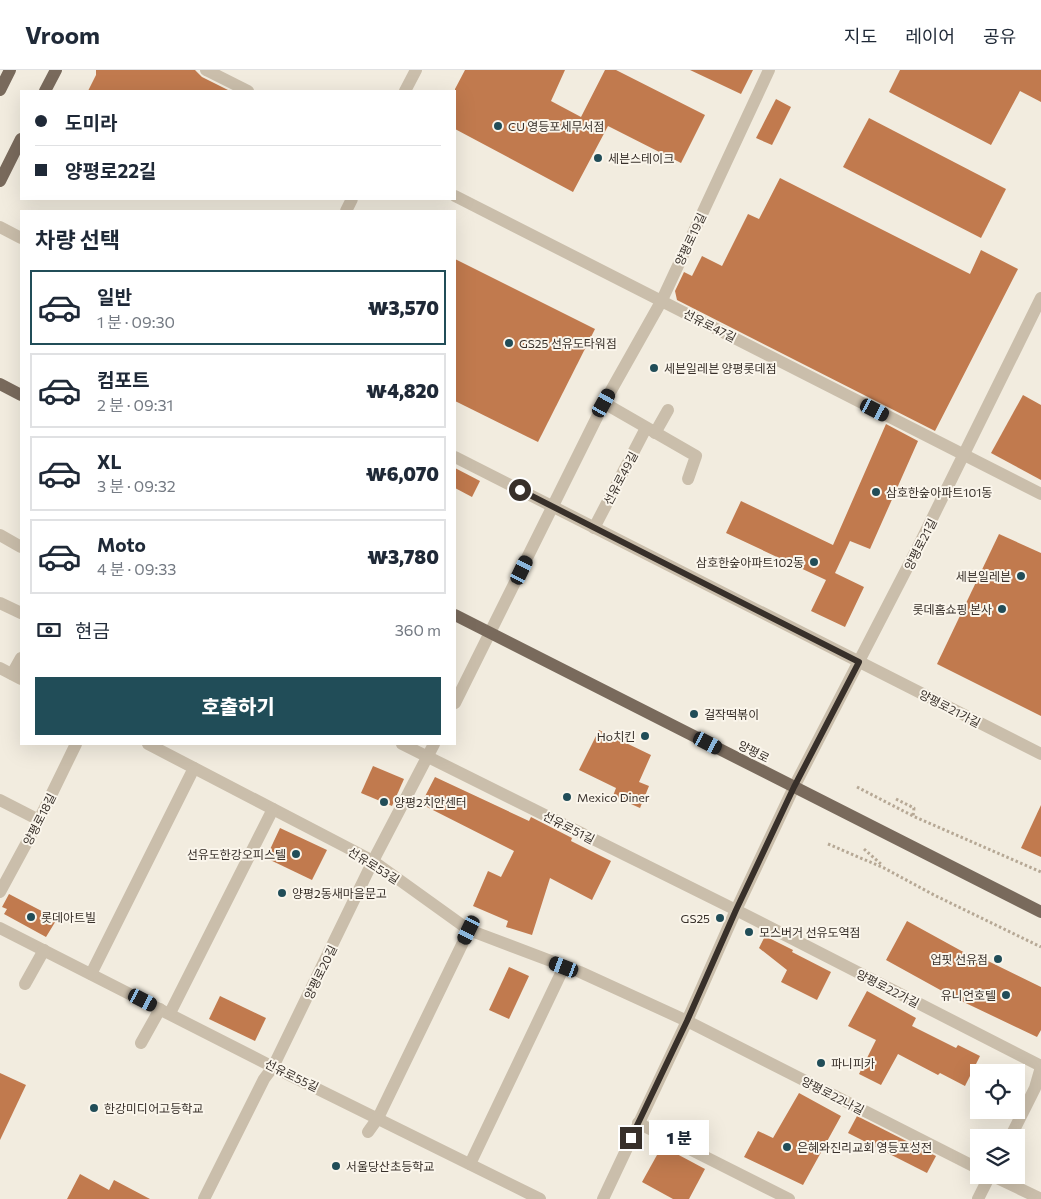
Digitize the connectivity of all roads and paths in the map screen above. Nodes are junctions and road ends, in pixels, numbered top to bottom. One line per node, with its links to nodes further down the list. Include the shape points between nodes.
1 (10, 70): 6 (main road)
2 (56, 70): 7 (main road)
3 (206, 70): 8 (street)
4 (416, 70): 9 (street)
5 (769, 70): 16 (street, 양평로19길)
6 (0, 90)
7 (46, 90)
8 (246, 90)
9 (406, 90)
10 (20, 140): 11 (main road)
11 (0, 180)
12 (456, 197): 16 (street, 선유로47길)
13 (0, 227): 14 (street)
14 (20, 237)
15 (1041, 298): 22 (street, 양평로21길)
16 (662, 300): 19 (street, 양평로19길); 22 (street, 선유로47길)
17 (0, 384): 18 (main road)
18 (20, 394)
19 (604, 403): 21 (street); 26 (street, 양평로19길)
20 (668, 410): 21 (street)
21 (650, 430): 24 (street, via 696,456); 27 (street, 선유로49길)
22 (964, 455): 25 (street, 선유로47길); 34 (street, 양평로21길)
23 (456, 458): 26 (street)
24 (688, 479)
25 (1041, 494)
26 (553, 507): 27 (street); 33 (street, 양평로19길)
27 (594, 528): 34 (street)
28 (0, 535): 29 (street)
29 (20, 546)
30 (0, 603): 31 (street)
31 (20, 613)
32 (456, 616): 33 (main road, 양평로)
33 (491, 633): 38 (street); 46 (main road, 양평로)
34 (859, 662): 43 (street, 양평로21가길); 46 (street, 양평로21길)
35 (20, 663): 37 (street)
36 (0, 668): 37 (street)
37 (17, 677)
38 (456, 701)
39 (76, 745): 52 (street, 양평로18길)
40 (150, 745): 45 (street, 선유로53길)
41 (404, 745): 44 (street, 선유로51길)
42 (434, 745): 44 (street, 양평로20길)
43 (1041, 754)
44 (428, 757): 55 (street, 양평로20길); 59 (street, 선유로51길)
45 (194, 768): 50 (street, 선유로53길); 66 (street)
46 (794, 787): 59 (street, 양평로21길); 60 (main road, 양평로)
47 (857, 787): 51 (path)
48 (896, 799): 51 (path, via 914,808)
49 (0, 800): 52 (street)
50 (273, 809): 55 (street, 선유로53길); 68 (street)
51 (913, 816): 57 (path)
52 (40, 820): 58 (street, 양평로18길)
53 (828, 844): 56 (path)
54 (864, 850): 56 (path)
55 (374, 861): 62 (street, 선유로53길); 71 (street, 양평로20길)
56 (884, 868): 63 (path)
57 (1041, 872)
58 (0, 892)
59 (736, 910): 69 (street, 양평로21길); 72 (street, 양평로22가길)
60 (1041, 912)
61 (0, 928): 64 (street, 선유로55길)
62 (469, 930): 65 (street, 선유로53길); 73 (street)
63 (1041, 947)
64 (44, 950): 66 (street, 선유로55길); 67 (street)
65 (564, 967): 69 (street, 선유로53길); 77 (street)
66 (91, 974): 68 (street, 선유로55길)
67 (25, 984)
68 (165, 1011): 70 (street); 71 (street, 선유로55길)
69 (687, 1021): 74 (street, 양평로21길); 78 (street, 양평로22나길)
70 (141, 1043)
71 (274, 1067): 73 (street, 선유로55길); 81 (street, 양평로20길, via 264,1079)
72 (1041, 1067): 75 (street, via 1035,1088)
73 (378, 1118): 76 (street); 77 (street, 선유로55길)
74 (638, 1122): 83 (street, 양평로21길); 84 (street)
75 (1014, 1129)
76 (368, 1132)
77 (470, 1164): 82 (street, 선유로55길)
78 (970, 1164)
79 (986, 1184): 85 (street)
80 (1009, 1184): 86 (street)
81 (204, 1199)
82 (540, 1199)
83 (603, 1199)
84 (789, 1199)
85 (978, 1199)
86 (1040, 1199)

